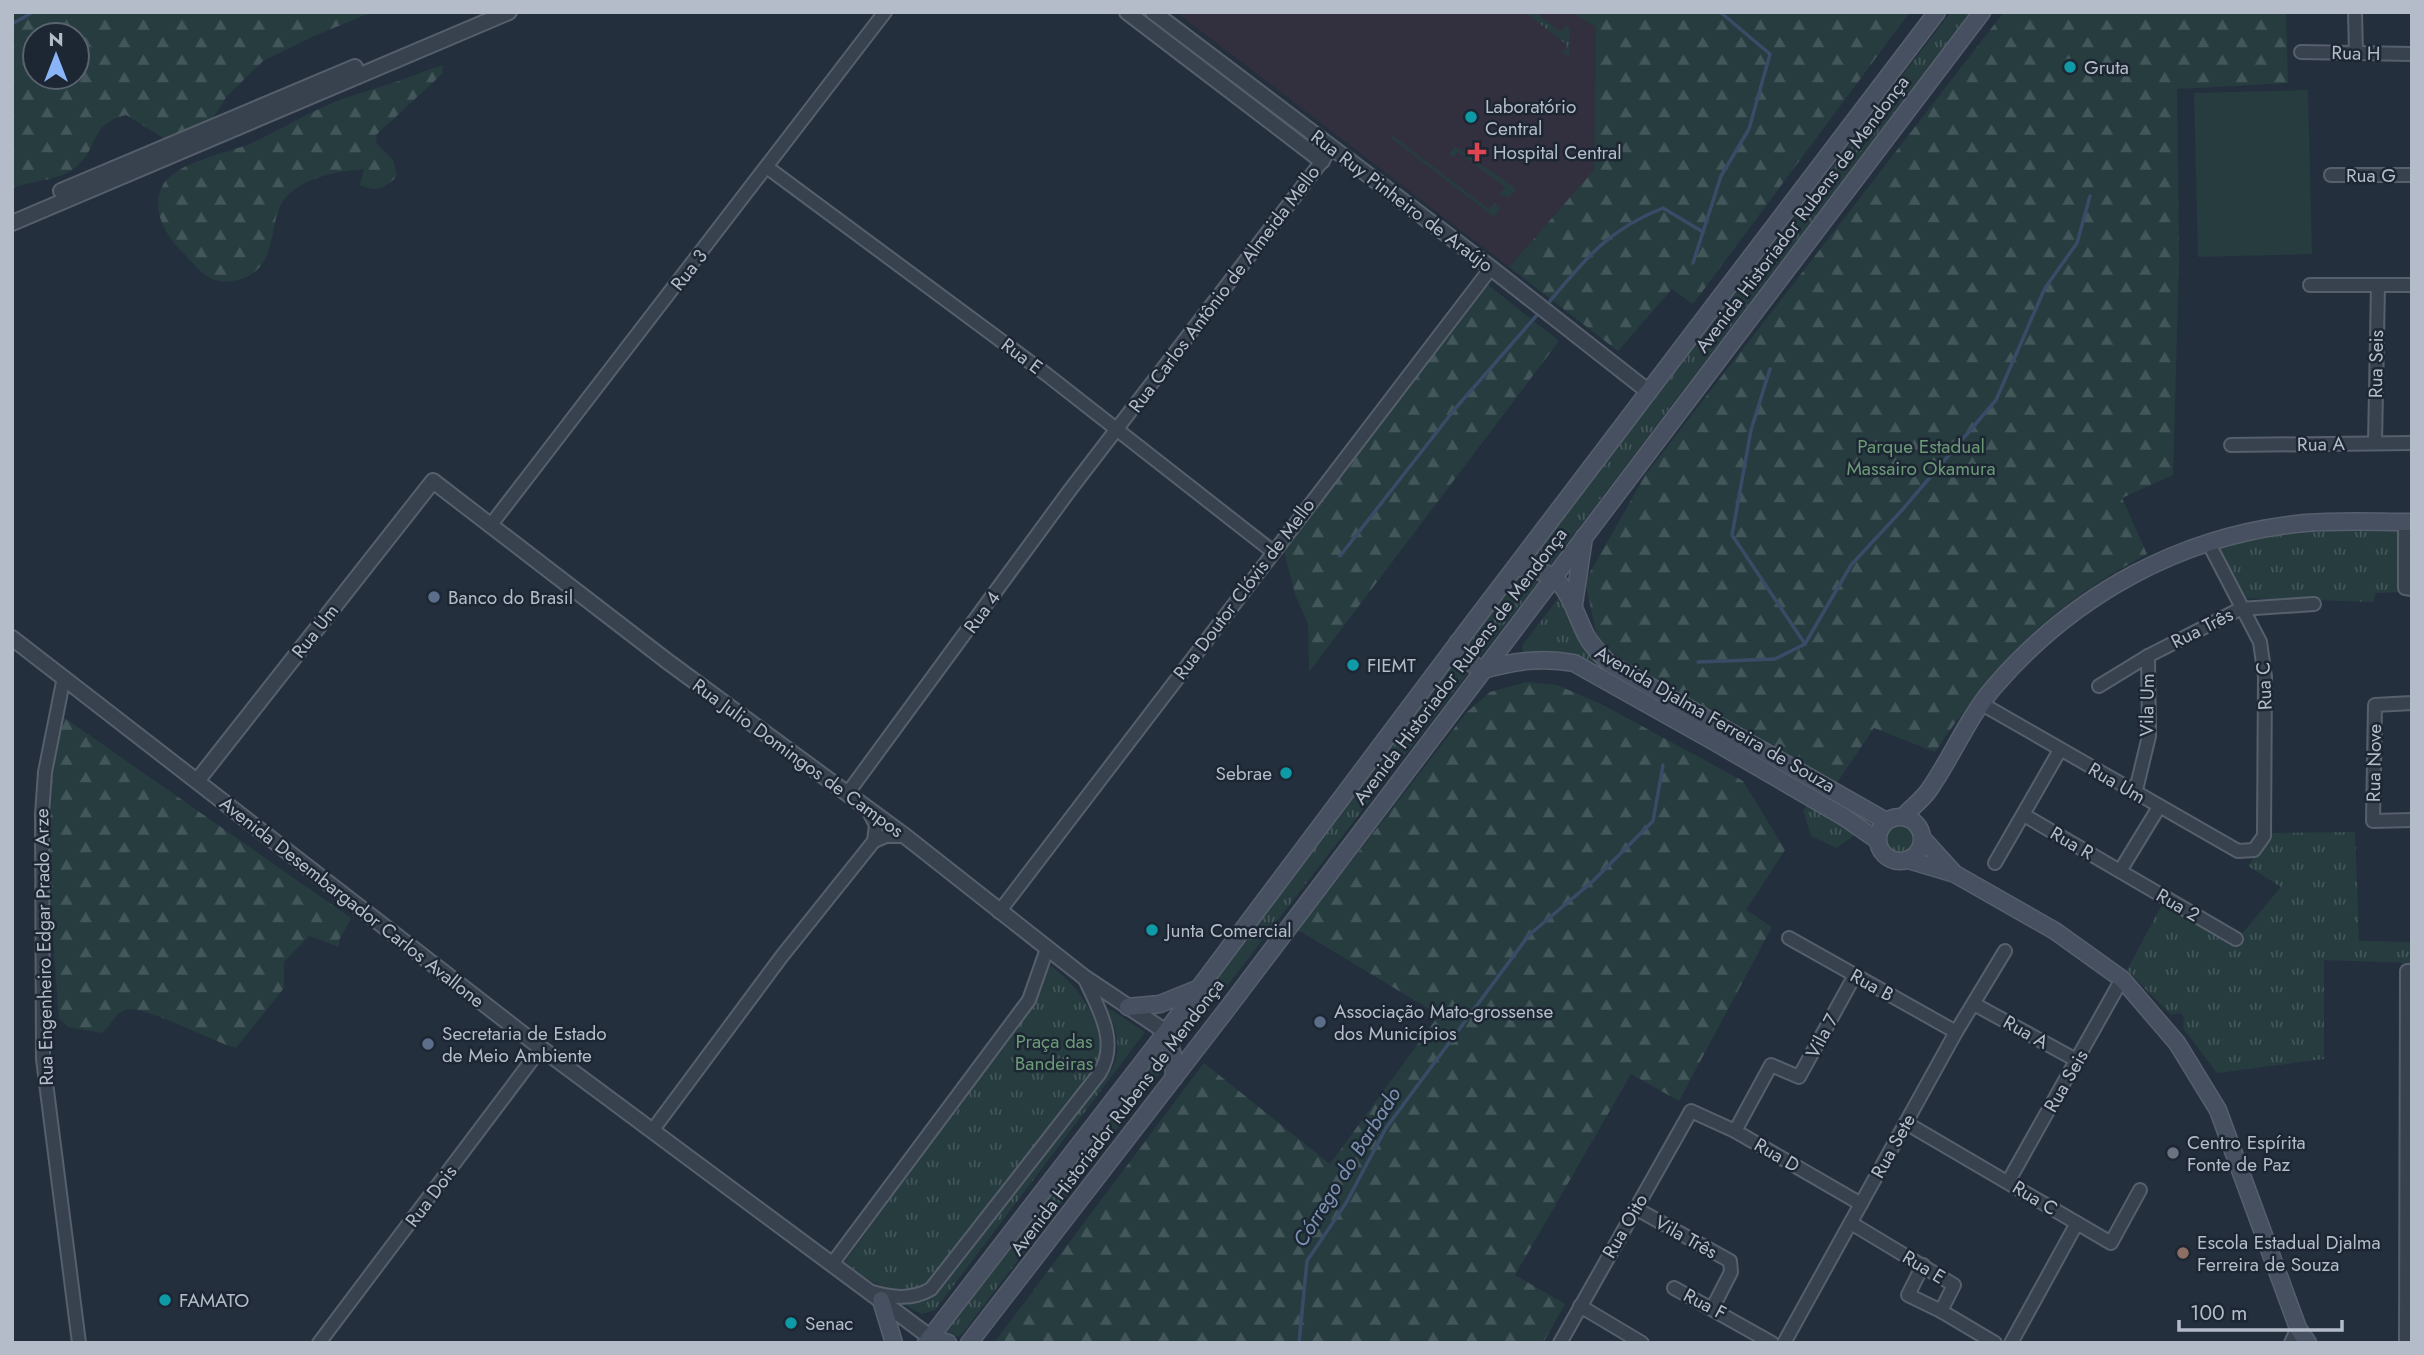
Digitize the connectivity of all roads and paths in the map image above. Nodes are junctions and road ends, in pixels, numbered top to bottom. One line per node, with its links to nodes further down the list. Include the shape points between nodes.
1 (486, 12): 17 (street)
2 (509, 12): 18 (street)
3 (886, 12): 14 (street, Rua 3)
4 (1128, 12): 13 (street, Rua Ruy Pinheiro de Araújo)
5 (1153, 12): 12 (street, Rua Ruy Pinheiro de Araújo)
6 (1937, 12): 23 (main road, Avenida Historiador Rubens de Mendonça)
7 (1982, 12): 31 (main road, Avenida Historiador Rubens de Mendonça)
8 (2355, 12): 10 (street)
9 (2301, 52): 10 (street, Rua H)
10 (2356, 53): 11 (street, Rua H)
11 (2412, 54)
12 (1332, 148): 13 (street, Rua Carlos Antônio de Almeida Mello); 19 (street, Rua Ruy Pinheiro de Araújo)
13 (1322, 161): 24 (street, Rua Carlos Antônio de Almeida Mello)
14 (768, 168): 24 (street, Rua E); 30 (street, Rua 3)
15 (2331, 175): 16 (street, Rua G)
16 (2412, 175)
17 (12, 214)
18 (12, 223)
19 (1491, 268): 23 (street, Rua Ruy Pinheiro de Araújo); 33 (street, Rua Doutor Clóvis de Mello)
20 (2310, 285): 21 (street)
21 (2378, 285): 22 (street); 25 (street, Rua Seis)
22 (2412, 285)
23 (1649, 393): 34 (main road, Avenida Historiador Rubens de Mendonça)
24 (1117, 429): 33 (street, Rua E); 52 (street, Rua 4)
25 (2375, 443): 26 (street, Rua A); 27 (street, Rua A)
26 (2412, 443)
27 (2231, 445)
28 (433, 481): 30 (street, Rua Julio Domingos de Campos); 50 (street, Rua Um)
29 (2408, 522): 32 (main road, via 2307,523); 36 (street, via 2405,588)
30 (490, 526): 52 (street, Rua Julio Domingos de Campos)
31 (1585, 536): 35 (main road, Avenida Historiador Rubens de Mendonça); 37 (main road)
32 (2208, 542): 39 (street, Rua C); 46 (main road, via 2157,562 2072,613 2036,644)
33 (1272, 551): 69 (street, Rua Doutor Clóvis de Mello)
34 (1515, 568): 35 (main road); 41 (main road, Avenida Historiador Rubens de Mendonça)
35 (1553, 576): 37 (main road, Avenida Djalma Ferreira de Souza); 43 (main road, Avenida Historiador Rubens de Mendonça)
36 (2412, 589)
37 (1574, 604): 48 (main road, Avenida Djalma Ferreira de Souza, via 1586,635 1609,663)
38 (2314, 604): 39 (street, Rua Três)
39 (2240, 609): 42 (street, Rua Três); 64 (street, Rua C, via 2260,642 2266,677 2264,836)
40 (12, 638): 44 (street, Avenida Desembargador Carlos Avallone)
41 (1458, 642): 43 (main road, via 1467,661); 78 (main road, Avenida Historiador Rubens de Mendonça)
42 (2148, 656): 45 (street, Rua Três); 53 (street, Vila Um, via 2149,736)
43 (1483, 670): 48 (main road, Avenida Djalma Ferreira de Souza, via 1528,660 1574,663); 85 (main road, Avenida Historiador Rubens de Mendonça)
44 (64, 677): 50 (street, Avenida Desembargador Carlos Avallone); 108 (street, Rua Engenheiro Edgar Prado Arze, via 45,772 42,814 43,1059)
45 (2099, 687)
46 (1982, 704): 49 (street, Rua Um); 51 (main road)
47 (2412, 704): 58 (street, Rua Nove, via 2375,705 2373,821)
48 (1717, 735): 59 (main road, Avenida Djalma Ferreira de Souza); 62 (main road, Avenida Djalma Ferreira de Souza)
49 (2060, 750): 53 (street, Rua Um); 56 (street)
50 (197, 781): 83 (street, Avenida Desembargador Carlos Avallone)
51 (1927, 793): 57 (main road); 61 (main road)
52 (847, 794): 55 (street, Rua Julio Domingos de Campos)
53 (2135, 794): 54 (street, Rua Um)
54 (2159, 807): 64 (street, Rua Um, via 2238,851); 67 (street)
55 (868, 810): 60 (street, Rua Julio Domingos de Campos); 63 (street, via 877,825)
56 (2024, 815): 66 (street); 67 (street, Rua R)
57 (1903, 817): 59 (main road); 61 (main road, Avenida Djalma Ferreira de Souza, via 1915,823)
58 (2412, 820)
59 (1886, 821): 62 (main road)
60 (905, 836): 63 (street); 69 (street, Rua Julio Domingos de Campos)
61 (1922, 836): 65 (main road, via 1918,853); 68 (main road, Avenida Djalma Ferreira de Souza)
62 (1877, 840): 65 (main road, Avenida Djalma Ferreira de Souza, via 1890,859)
63 (874, 841): 89 (street)
64 (2255, 850)
65 (1908, 860): 68 (main road, Avenida Djalma Ferreira de Souza)
66 (1995, 863)
67 (2119, 871): 71 (street, Rua 2)
68 (1955, 874): 77 (main road, Avenida Djalma Ferreira de Souza, via 2055,931)
69 (999, 912): 72 (street, Rua Julio Domingos de Campos)
70 (1788, 938): 75 (street, Rua B)
71 (2236, 939)
72 (1047, 948): 76 (street, Rua Julio Domingos de Campos); 98 (street, via 1029,1000)
73 (2005, 951): 79 (street, Rua Sete)
74 (2409, 971): 86 (street)
75 (1855, 975): 82 (street, Rua B); 90 (street, Vila 7, via 1800,1077 1771,1065)
76 (1084, 977): 80 (street, Rua Julio Domingos de Campos); 101 (street, via 1108,1040 1106,1063 1099,1074 931,1289 901,1297)
77 (2122, 979): 84 (street, Rua Seis); 105 (main road, Avenida Djalma Ferreira de Souza, via 2177,1043 2218,1110)
78 (1199, 988): 80 (main road, via 1160,1004); 81 (main road, Avenida Historiador Rubens de Mendonça)
79 (1974, 1004): 82 (street, Rua Sete); 84 (street, Rua A)
80 (1128, 1006): 81 (street, Rua Julio Domingos de Campos)
81 (1166, 1032): 85 (main road); 106 (main road, Avenida Historiador Rubens de Mendonça)
82 (1956, 1032): 88 (street, Rua Sete)
83 (541, 1048): 89 (street, Avenida Desembargador Carlos Avallone); 109 (street, Rua Dois)
84 (2078, 1061): 91 (street, Rua Seis)
85 (1174, 1078): 107 (main road, Avenida Historiador Rubens de Mendonça)
86 (2409, 1091): 94 (street)
87 (1691, 1111): 90 (street, Rua D); 95 (street, Rua Oito)
88 (1906, 1123): 91 (street, Rua C); 93 (street, Rua Sete)
89 (652, 1130): 98 (street, Avenida Desembargador Carlos Avallone)
90 (1735, 1130): 93 (street, Rua D)
91 (2008, 1182): 97 (street, Rua C)
92 (2140, 1190): 97 (street, Rua C, via 2111,1243)
93 (1861, 1204): 96 (street, Rua Sete)
94 (2409, 1204): 119 (street)
95 (1635, 1208): 102 (street, Rua Oito); 103 (street, Vila Três, via 1730,1261 1731,1272)
96 (1851, 1223): 99 (street, Rua E); 115 (street, Rua Sete)
97 (2077, 1223): 117 (street)
98 (832, 1264): 101 (street, Avenida Desembargador Carlos Avallone)
99 (1923, 1265): 104 (street, Rua E, via 1954,1285); 104 (street, via 1908,1295)
100 (1674, 1288): 103 (street, Rua F)
101 (875, 1296): 106 (street, Avenida Desembargador Carlos Avallone); 110 (main road)
102 (1580, 1306): 112 (street, Rua Oito); 113 (street)
103 (1713, 1307): 114 (street, Rua F)
104 (1941, 1311): 116 (street, Rua E)
105 (2294, 1336): 118 (main road, Avenida Djalma Ferreira de Souza)
106 (928, 1340): 111 (main road)
107 (967, 1341)
108 (79, 1343)
109 (319, 1343)
110 (894, 1343)
111 (948, 1343)
112 (1560, 1343)
113 (1642, 1343)
114 (1772, 1343)
115 (1784, 1343)
116 (1995, 1343)
117 (2011, 1343)
118 (2308, 1343)
119 (2406, 1343)

